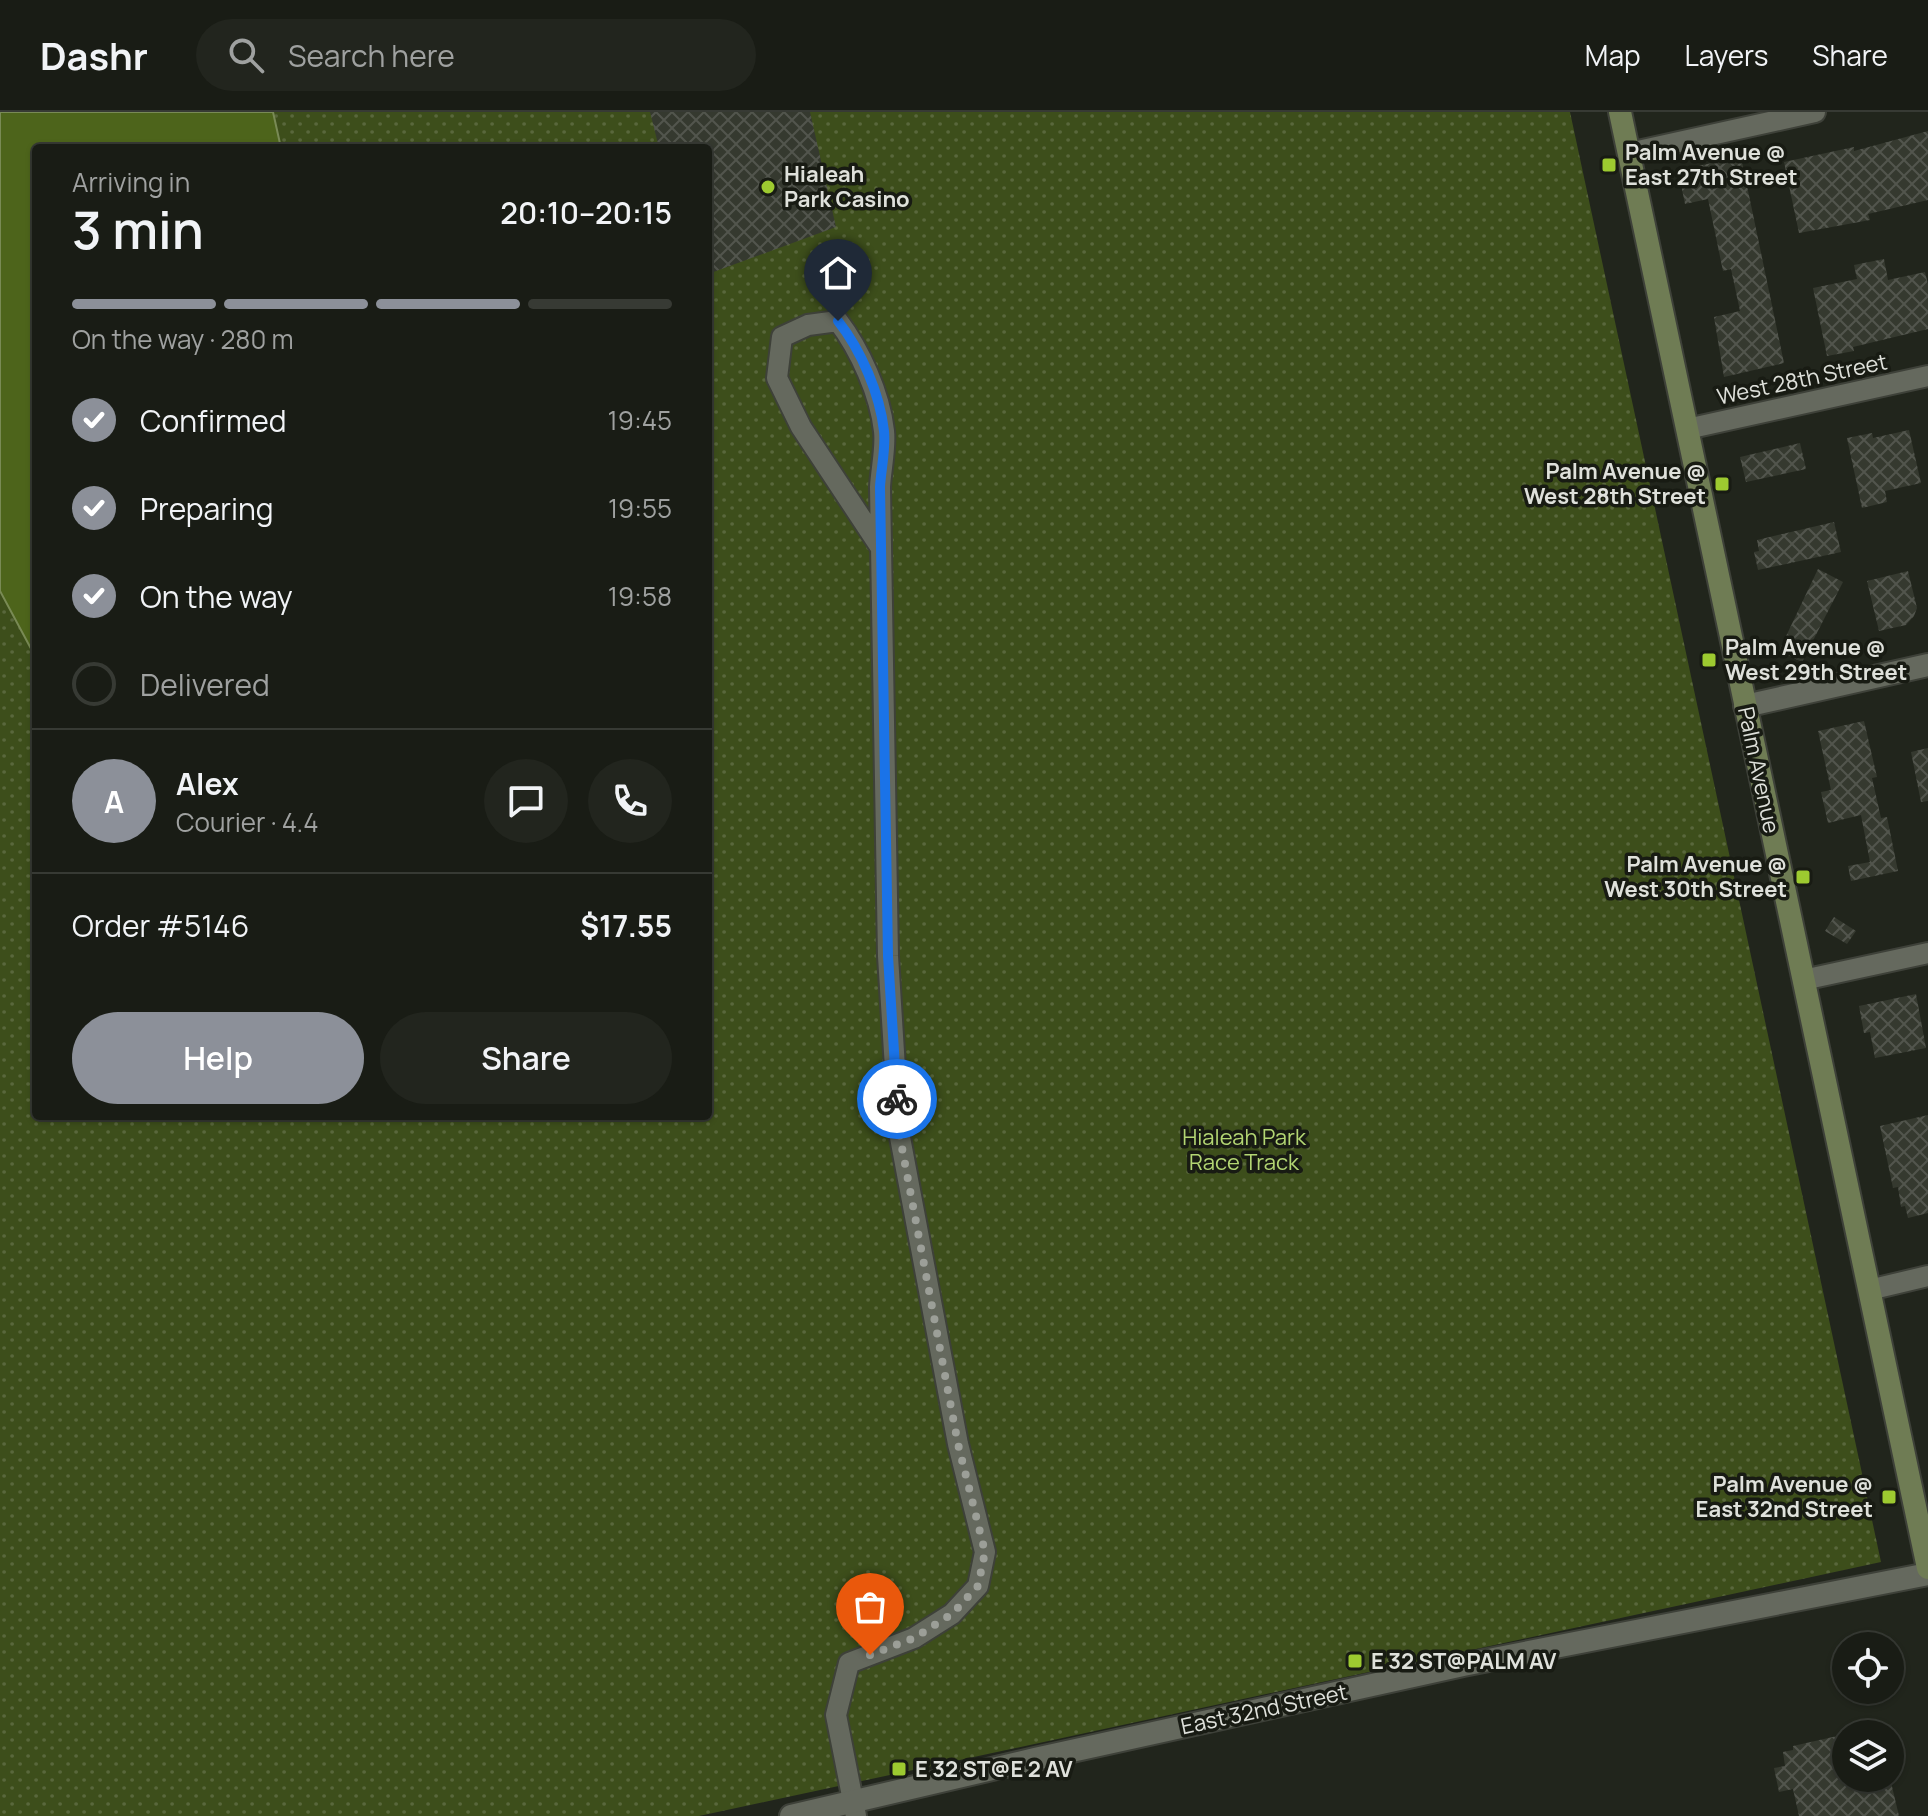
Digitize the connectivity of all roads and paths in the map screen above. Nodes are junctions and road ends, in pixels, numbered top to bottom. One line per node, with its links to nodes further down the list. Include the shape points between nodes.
1 (1620, 112): 3 (main road, Palm Avenue)
2 (1815, 112): 3 (street)
3 (1629, 153): 5 (main road, Palm Avenue)
4 (1928, 376): 5 (street, West 28th Street)
5 (1687, 429): 8 (main road, Palm Avenue)
6 (881, 548): 6 (street, via 884,431 871,380 838,321 808,325 782,337 777,378 801,427); 14 (street, via 888,956 899,1132 958,1444 985,1552 978,1586 952,1614 914,1638 849,1663 836,1715)
7 (1928, 665): 8 (street)
8 (1745, 706): 10 (main road, Palm Avenue)
9 (1928, 953): 10 (street)
10 (1803, 980): 12 (main road, Palm Avenue)
11 (1928, 1276): 12 (street)
12 (1869, 1290): 13 (main road, Palm Avenue)
13 (1928, 1571): 14 (street, East 32nd Street, via 1035,1759)
14 (855, 1809): 15 (street, East 32nd Street)
15 (791, 1816)

